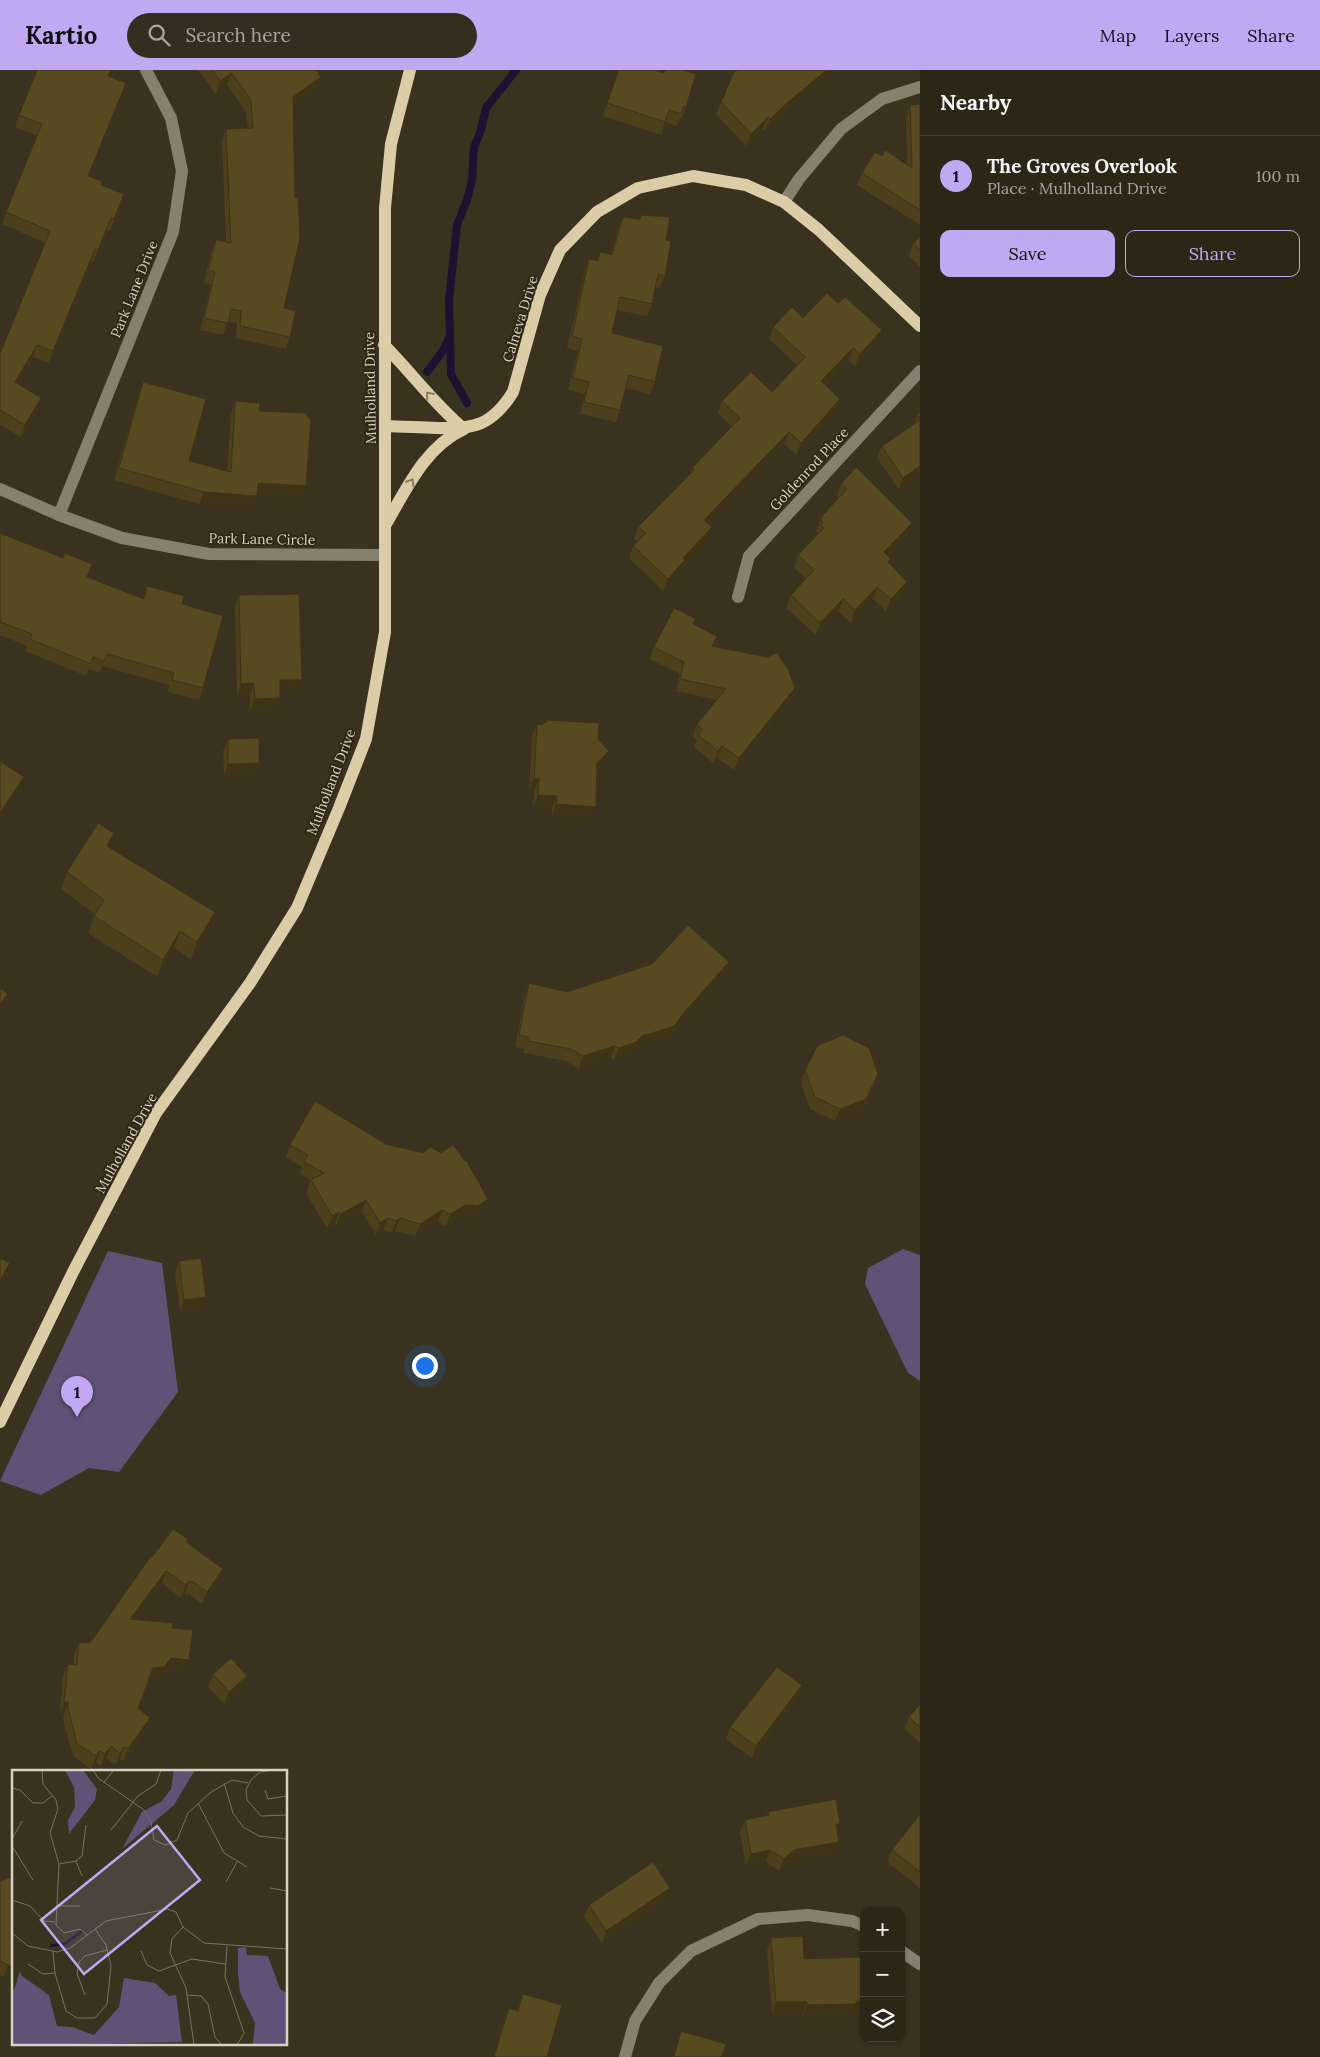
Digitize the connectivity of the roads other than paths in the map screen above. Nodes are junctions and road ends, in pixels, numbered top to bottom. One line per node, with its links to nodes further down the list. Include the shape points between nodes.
1 (146, 70): 11 (street, Park Lane Drive, via 171,118 182,171 173,232)
2 (410, 70): 6 (main road, Mulholland Drive, via 391,144 385,208)
3 (920, 87): 4 (street, via 882,99 841,129)
4 (784, 202): 5 (main road, Calneva Drive, via 819,230); 9 (main road, Calneva Drive, via 746,185 693,176 638,188 597,212 560,250 540,295 513,392 505,406 479,424)
5 (920, 326)
6 (384, 345): 8 (main road, Mulholland Drive); 9 (main road, one-way to 6, via 446,414)
7 (920, 370): 14 (street, Goldenrod Place, via 749,556)
8 (386, 426): 9 (main road, Calneva Drive); 12 (main road, Mulholland Drive)
9 (464, 429): 12 (main road, one-way to 9, via 432,451 448,436)
10 (0, 489): 11 (street, Park Lane Circle)
11 (59, 515): 13 (street, Park Lane Circle, via 122,538 209,554)
12 (386, 524): 13 (main road, Mulholland Drive)
13 (384, 555): 15 (main road, Mulholland Drive, via 385,632 366,739 297,908 250,984 156,1113)
14 (738, 597)
15 (0, 1422)
16 (860, 1924): 19 (street, via 808,1915 758,1918 691,1951 659,1983 635,2021)
17 (902, 1952): 18 (street)
18 (920, 1964)
19 (625, 2057)

